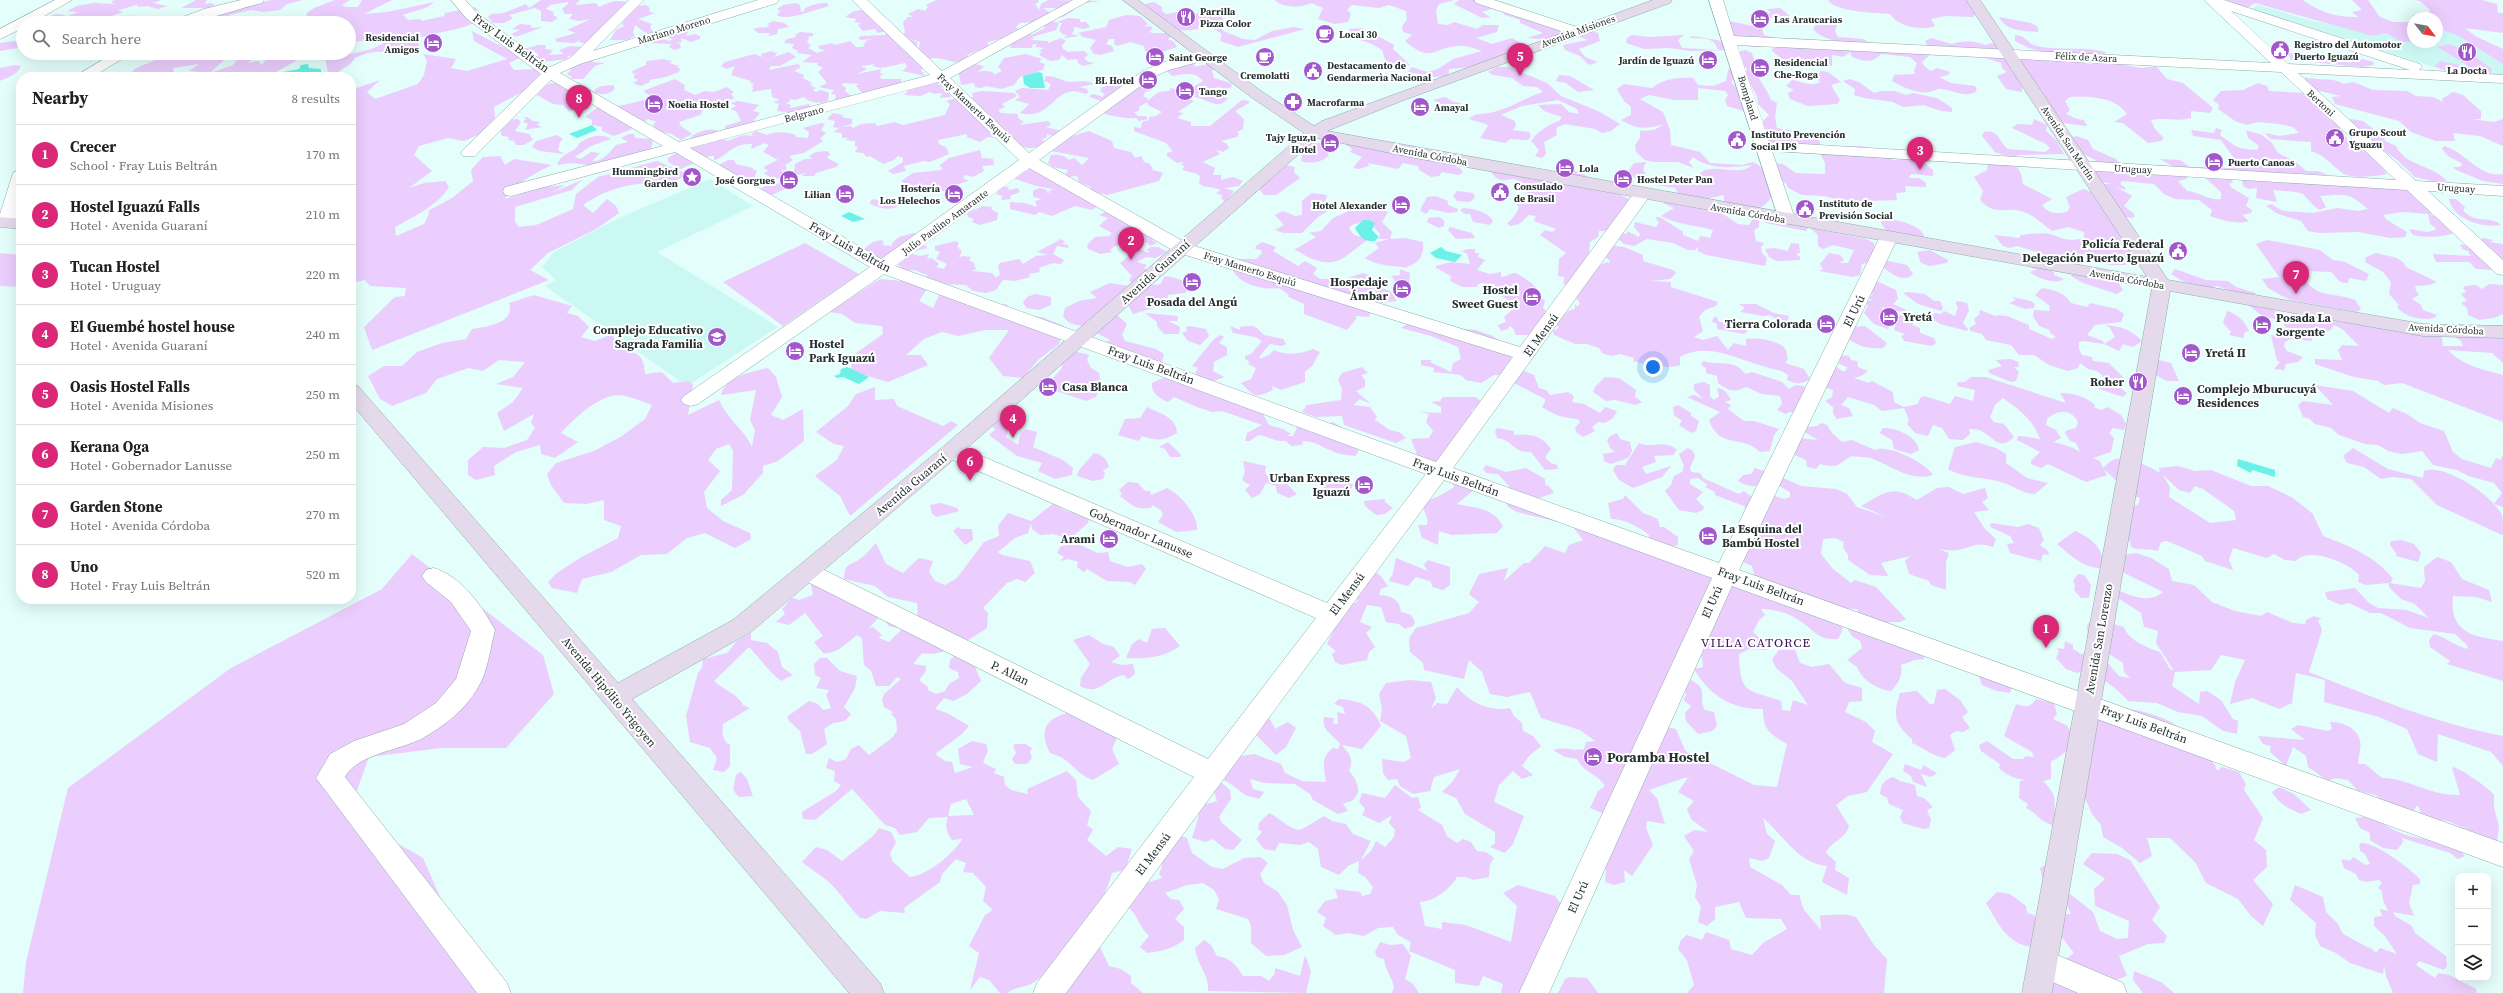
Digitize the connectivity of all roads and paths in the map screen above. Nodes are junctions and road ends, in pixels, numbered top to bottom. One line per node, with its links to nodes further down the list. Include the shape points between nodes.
1 (65, 0): 14 (street)
2 (257, 0): 15 (street)
3 (458, 0): 27 (street, Fray Luis Beltrán, via 471,15 538,66)
4 (637, 0): 24 (street)
5 (772, 0): 24 (street, Mariano Moreno)
6 (859, 0): 29 (street, Fray Mamerto Esquiú)
7 (1083, 0): 29 (street, Belgrano)
8 (1130, 0): 22 (main road, Avenida Córdoba)
9 (1481, 0): 18 (street)
10 (1665, 0): 18 (main road, Avenida Misiones)
11 (1716, 0): 20 (street, Bompland)
12 (1973, 0): 21 (main road, Avenida San Martín)
13 (2211, 0): 25 (street, Bertoni); 28 (street)
14 (36, 16)
15 (198, 16)
16 (0, 26): 17 (street)
17 (16, 27): 19 (street)
18 (1578, 32): 31 (main road, Avenida Misiones, via 1327,124)
19 (0, 35)
20 (1730, 40): 21 (street, Félix de Azara); 32 (street, Bompland)
21 (2008, 53): 25 (street, Félix de Azara); 36 (main road, Avenida San Martín)
22 (1204, 56): 31 (main road, Avenida Córdoba); 35 (street, Julio Paulino Amarante, via 1148,74)
23 (112, 60): 26 (street)
24 (575, 61): 27 (street)
25 (2284, 67): 28 (street, Félix de Azara); 37 (street, Bertoni)
26 (90, 72)
27 (551, 72): 33 (street, Fray Luis Beltrán); 34 (street)
28 (2442, 76): 30 (street)
29 (941, 77): 33 (street, Belgrano); 35 (street, Fray Mamerto Esquiú)
30 (2503, 79)
31 (1314, 132): 40 (main road, Avenida Córdoba, via 1415,153); 45 (main road, Avenida Guaraní)
32 (1763, 146): 36 (street, Uruguay); 42 (street, Bompland)
33 (678, 148): 38 (street, Belgrano); 46 (street, Fray Luis Beltrán)
34 (469, 153)
35 (1029, 161): 45 (street, Fray Mamerto Esquiú); 46 (street, Julio Paulino Amarante)
36 (2083, 166): 37 (street, Uruguay); 48 (main road, Avenida San Martín)
37 (2409, 184): 39 (street, Uruguay); 47 (street, Bertoni)
38 (511, 191)
39 (2503, 191)
40 (1643, 193): 42 (main road, Avenida Córdoba); 51 (street, El Mensú)
41 (16, 194): 43 (street)
42 (1786, 219): 44 (main road, Avenida Córdoba)
43 (9, 223)
44 (1889, 238): 48 (main road, Avenida Córdoba); 57 (street, El Urú)
45 (1182, 248): 50 (main road, Avenida Guaraní); 51 (street, Fray Mamerto Esquiú)
46 (882, 267): 50 (street, Fray Luis Beltrán); 53 (street, Julio Paulino Amarante)
47 (2503, 270)
48 (2162, 285): 49 (main road, Avenida Córdoba, via 2423,330); 61 (main road, Avenida San Lorenzo)
49 (2503, 332)
50 (1080, 339): 54 (main road, Avenida Guaraní); 55 (street, Fray Luis Beltrán)
51 (1526, 355): 55 (street, El Mensú)
52 (356, 396): 60 (main road, Avenida Hipólito Yrigoyen)
53 (690, 400)
54 (951, 451): 56 (main road, Avenida Guaraní); 59 (street, Gobernador Lanusse)
55 (1440, 471): 57 (street, Fray Luis Beltrán); 59 (street, El Mensú)
56 (808, 572): 60 (main road, Avenida Guaraní, via 742,626); 62 (street, P. Allan)
57 (1726, 573): 61 (street, Fray Luis Beltrán); 68 (street, El Urú)
58 (434, 576): 65 (street, via 459,596 483,630 468,683 445,710 413,731 363,748 339,762 330,778)
59 (1331, 615): 62 (street, El Mensú)
60 (613, 697): 66 (main road, Avenida Hipólito Yrigoyen)
61 (2088, 704): 63 (street, Fray Luis Beltrán); 64 (main road, Avenida San Lorenzo)
62 (1213, 774): 67 (street, El Mensú)
63 (2503, 855)
64 (2044, 963): 69 (main road, Avenida San Lorenzo); 70 (street)
65 (496, 993)
66 (869, 993)
67 (1048, 993)
68 (1534, 993)
69 (2037, 993)
70 (2112, 993)

